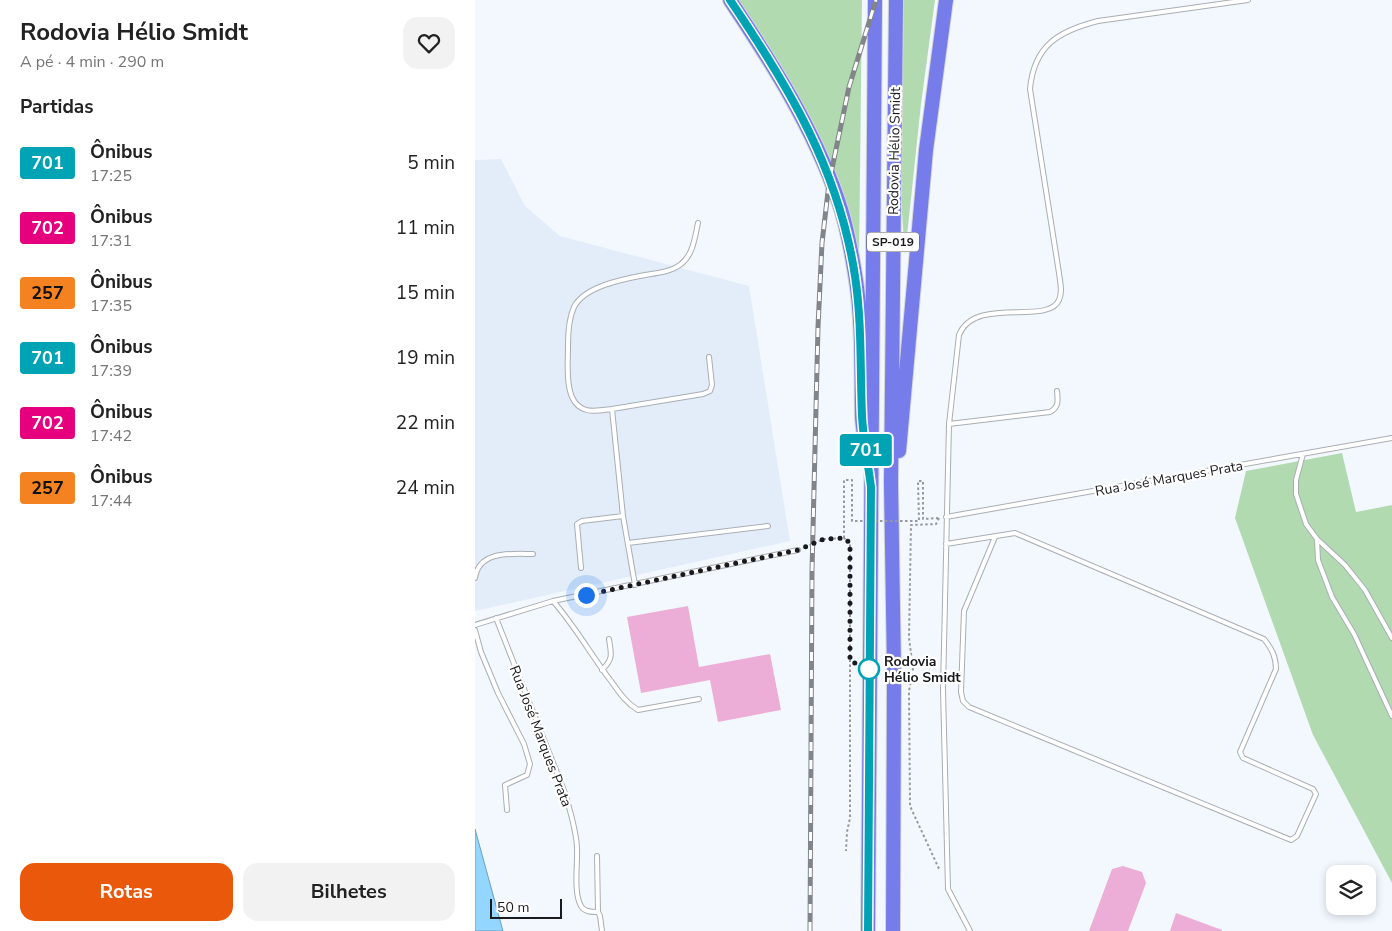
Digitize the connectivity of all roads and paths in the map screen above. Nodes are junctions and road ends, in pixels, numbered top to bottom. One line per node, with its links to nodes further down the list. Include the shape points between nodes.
1 (729, 0): 15 (highway, via 799,112 839,202 858,300 862,418)
2 (875, 0): 15 (highway, Rodovia Hélio Smidt / SP-019)
3 (896, 0): 14 (highway, Rodovia Hélio Smidt / SP-019)
4 (946, 0): 14 (highway, via 926,150 903,422)
5 (1248, 0): 6 (lane)
6 (1222, 2): 11 (lane, via 1076,27 1057,38 1039,58 1030,89 1059,273 1060,299 1057,304 1041,310 986,315 967,322 959,335)
7 (697, 223): 10 (lane, via 689,255 681,265 667,272 605,285 575,305 568,339 571,394 575,405 582,409)
8 (709, 356): 10 (lane, via 712,385 709,391)
9 (1057, 391): 11 (lane, via 1058,404 1050,412)
10 (612, 409): 16 (lane)
11 (949, 424): 17 (lane)
12 (1392, 438): 13 (lane, Rua José Marques Prata)
13 (1303, 454): 17 (lane, Rua José Marques Prata); 21 (lane, via 1296,494 1306,524)
14 (891, 484): 41 (highway, Rodovia Hélio Smidt / SP-019)
15 (871, 487): 45 (highway, Rodovia Hélio Smidt / SP-019)
16 (623, 516): 22 (lane); 26 (lane, via 577,524)
17 (946, 516): 23 (lane)
18 (768, 526): 22 (lane)
19 (995, 537): 19 (lane, via 1015,533 1264,639 1276,659 1276,668 1240,752 1243,758 1313,789 1316,794 1297,836 1291,840 969,707 961,692 964,611); 23 (lane)
20 (844, 538): 24 (path, via 824,539); 39 (path, via 850,543 850,818); 42 (path, bridge, via 844,480 852,480 852,522 919,521 918,481 923,481 923,519 938,518 936,524 911,525 909,638 913,669 909,691 910,806)
21 (1317, 539): 33 (lane, via 1345,565 1365,590); 37 (lane, via 1318,560 1332,597 1354,634)
22 (628, 543): 28 (lane)
23 (946, 544): 48 (lane, via 943,690 948,889)
24 (798, 550): 28 (lane)
25 (533, 554): 27 (lane, via 502,554 486,559 478,566)
26 (581, 568)
27 (475, 578)
28 (635, 585): 29 (lane)
29 (553, 601): 30 (lane); 35 (lane)
30 (496, 618): 31 (lane); 43 (lane, Rua José Marques Prata, via 565,793 577,846 580,905 585,910)
31 (475, 625)
32 (475, 630): 38 (lane, via 481,652 524,744 530,764 527,775 505,785)
33 (1392, 638)
34 (609, 639): 35 (lane, via 612,656)
35 (603, 670): 36 (lane, via 630,705 638,710)
36 (699, 699)
37 (1392, 716)
38 (507, 810)
39 (846, 851)
40 (597, 856): 43 (lane)
41 (894, 870): 46 (highway, Rodovia Hélio Smidt / SP-019); 47 (highway)
42 (941, 873)
43 (598, 912): 44 (lane)
44 (602, 931)
45 (868, 931)
46 (893, 931)
47 (902, 931)
48 (971, 931)

